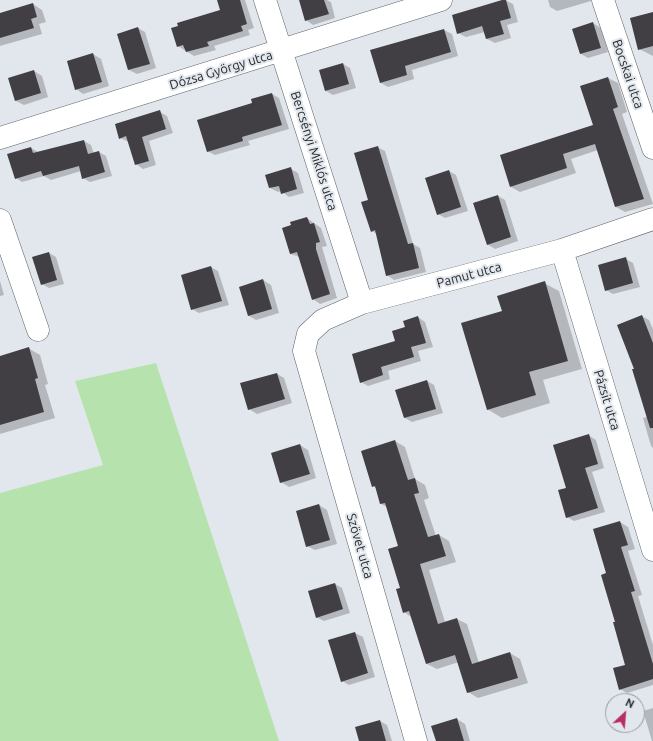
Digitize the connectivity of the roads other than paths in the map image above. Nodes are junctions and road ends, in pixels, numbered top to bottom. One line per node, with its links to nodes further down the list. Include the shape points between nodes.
1 (265, 0): 4 (street, Bercsényi Miklós utca)
2 (441, 0): 4 (street, Dózsa György utca)
3 (603, 0): 6 (street, Bocskai utca)
4 (281, 51): 5 (street, Dózsa György utca); 10 (street, Bercsényi Miklós utca)
5 (0, 138)
6 (653, 148)
7 (653, 219): 9 (street, Pamut utca)
8 (0, 220): 11 (street)
9 (562, 250): 10 (street, Pamut utca); 13 (street, Pázsit utca)
10 (362, 303): 12 (street, Pamut utca, via 323,320 308,334)
11 (38, 330)
12 (304, 351): 14 (street, Szövet utca)
13 (653, 550)
14 (416, 741)

